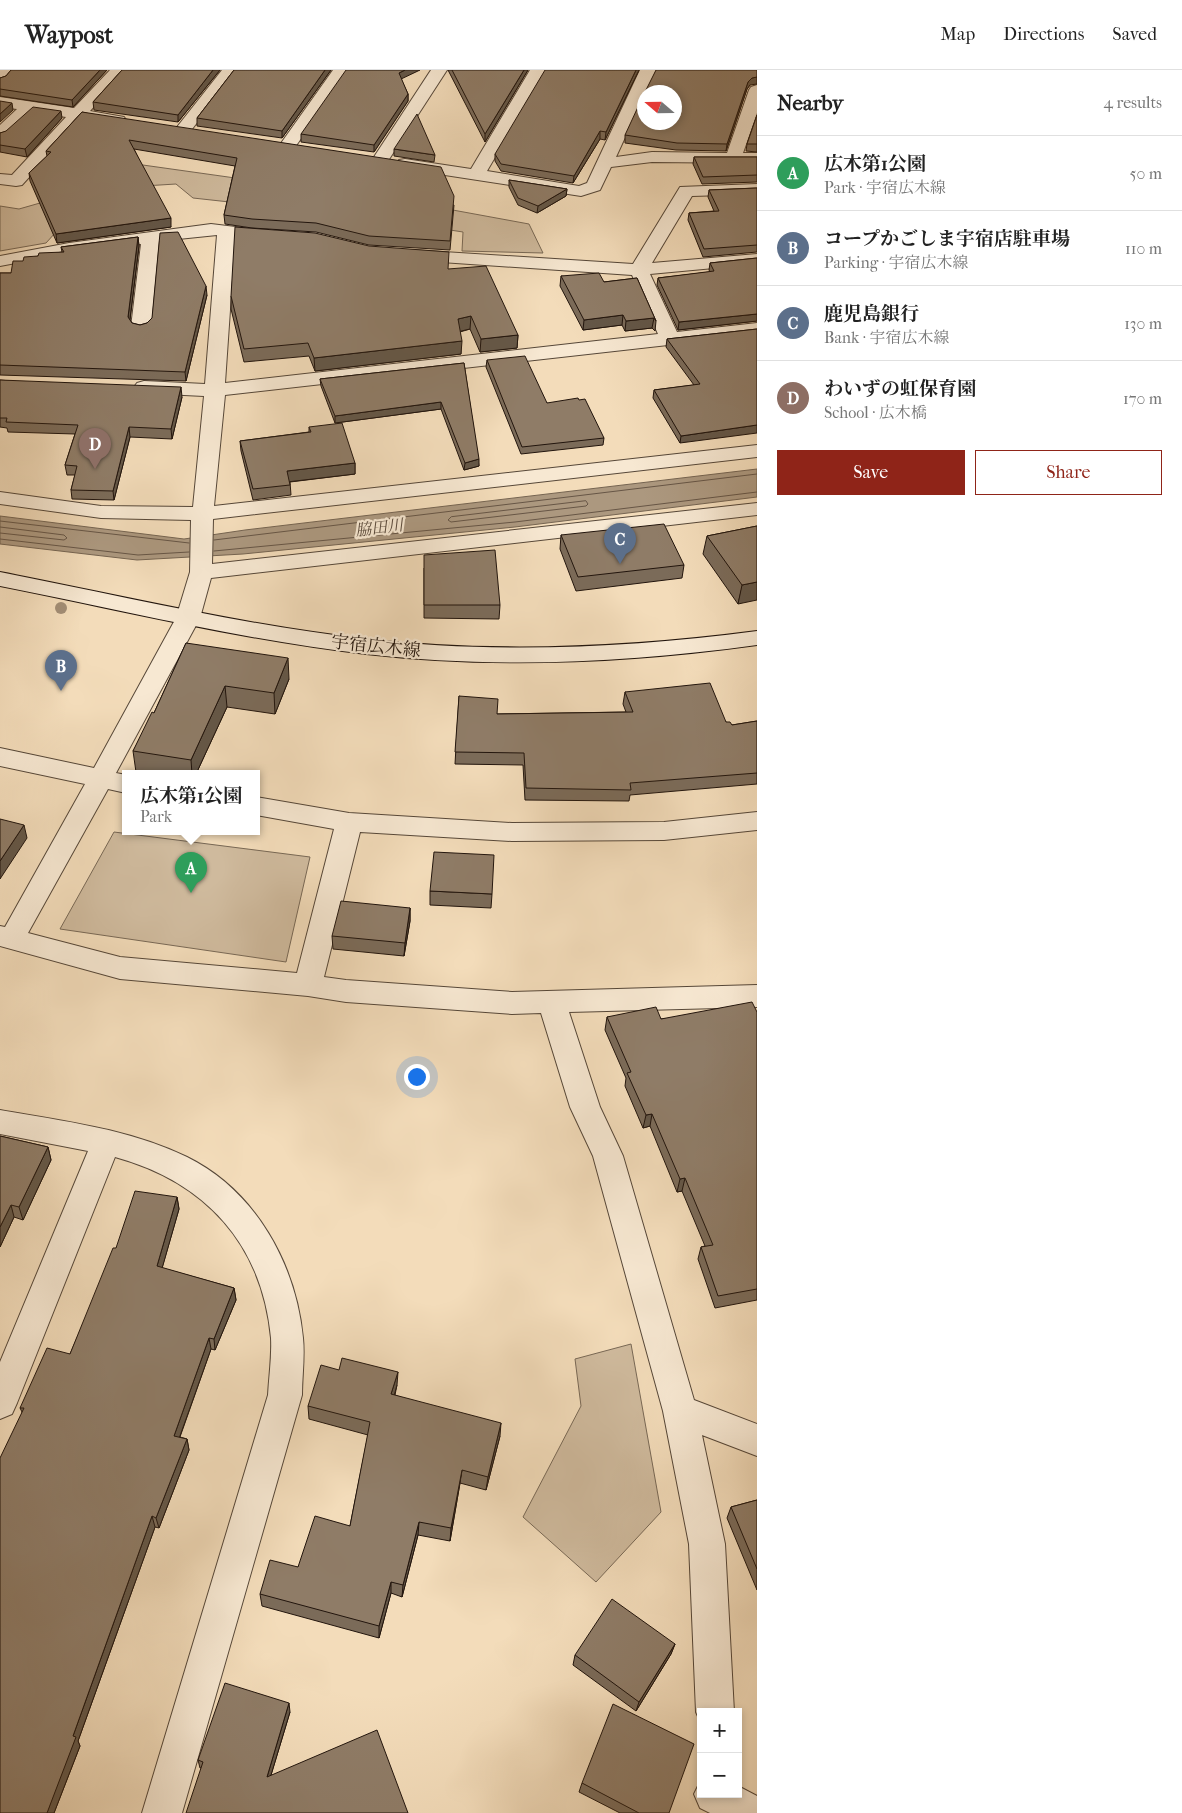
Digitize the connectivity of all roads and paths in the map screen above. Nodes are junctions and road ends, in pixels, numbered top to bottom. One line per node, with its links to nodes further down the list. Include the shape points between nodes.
1 (8, 70): 8 (street)
2 (119, 70): 12 (street)
3 (230, 70): 15 (street)
4 (341, 70): 19 (street)
5 (439, 70): 24 (street)
6 (538, 70): 26 (street)
7 (648, 70): 25 (street)
8 (0, 79)
9 (757, 90): 22 (street)
10 (0, 102): 11 (street)
11 (29, 107): 12 (street); 17 (street)
12 (78, 114): 13 (street); 27 (street, via 16,181)
13 (135, 123)
14 (164, 127): 15 (street)
15 (183, 130): 16 (street)
16 (202, 133)
17 (0, 134)
18 (268, 143): 19 (street)
19 (286, 146): 20 (street)
20 (305, 149)
21 (361, 158): 24 (street)
22 (733, 158): 23 (street); 25 (street, via 652,157)
23 (757, 158)
24 (380, 160): 26 (street)
25 (606, 162): 26 (street, via 594,186 581,192)
26 (476, 175)
27 (0, 179)
28 (757, 189): 35 (street, via 686,191)
29 (226, 231): 30 (street, via 211,229); 31 (street); 40 (street)
30 (151, 237): 34 (street); 36 (street)
31 (289, 237)
32 (398, 254): 35 (street)
33 (757, 259): 35 (street)
34 (0, 261)
35 (639, 270): 38 (street)
36 (141, 327)
37 (757, 329): 38 (street)
38 (670, 339): 40 (street)
39 (127, 386): 40 (street)
40 (215, 390): 44 (street)
41 (757, 451): 44 (street)
42 (0, 498): 44 (street, via 101,512)
43 (757, 509): 45 (street)
44 (203, 518): 45 (street)
45 (201, 567): 47 (street)
46 (0, 579): 47 (street, 宇宿広木線)
47 (188, 618): 48 (street, 宇宿広木線, via 313,640 472,655 642,653); 50 (street)
48 (757, 638)
49 (0, 757): 50 (street)
50 (100, 780): 51 (street); 55 (street)
51 (122, 783)
52 (260, 807): 54 (street)
53 (757, 821): 54 (street, via 664,831 579,833)
54 (349, 822): 56 (street)
55 (5, 938): 56 (street, via 120,968)
56 (308, 985): 58 (street, via 450,999)
57 (757, 996): 58 (street)
58 (552, 1003): 62 (street, via 585,1107 608,1156)
59 (0, 1122): 60 (street)
60 (106, 1143): 61 (street); 65 (street, via 172,1163 205,1184 237,1214 260,1244 280,1290 287,1339 285,1395)
61 (0, 1403)
62 (680, 1410): 63 (street); 64 (street, via 708,1544)
63 (757, 1440)
64 (715, 1708)
65 (162, 1813)

